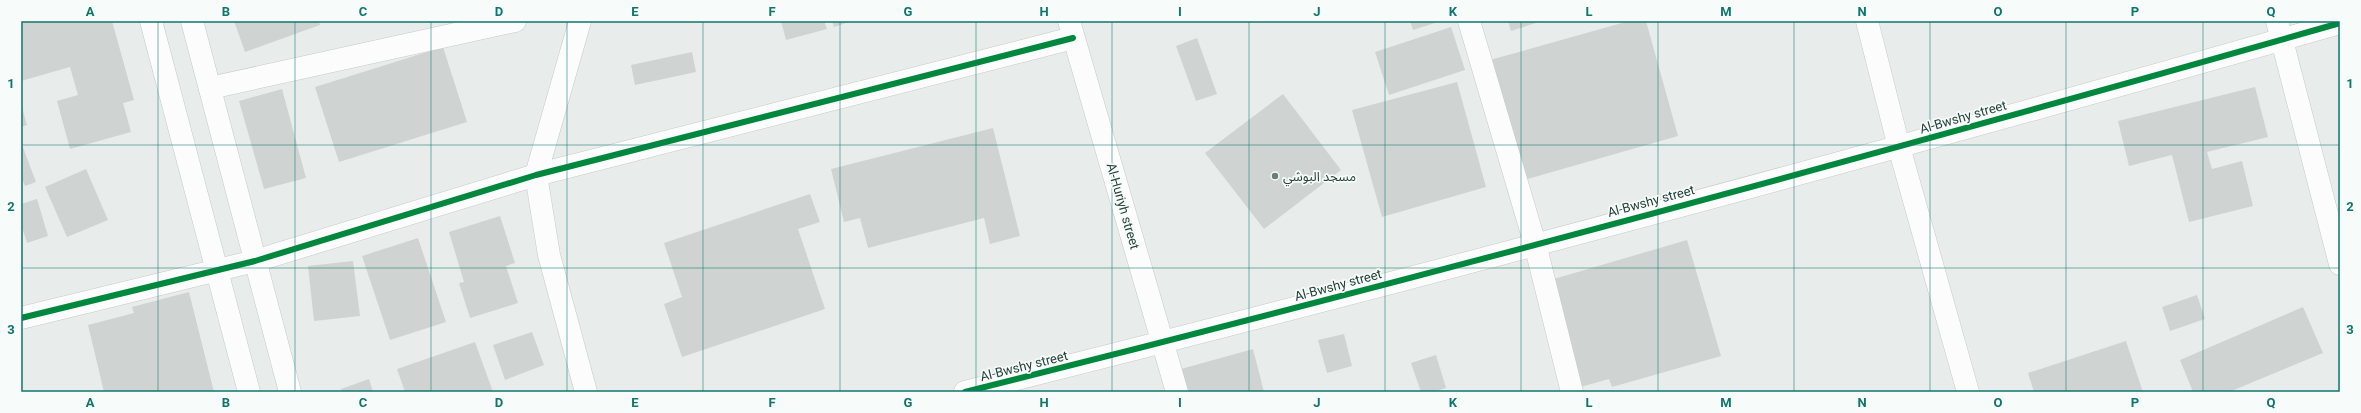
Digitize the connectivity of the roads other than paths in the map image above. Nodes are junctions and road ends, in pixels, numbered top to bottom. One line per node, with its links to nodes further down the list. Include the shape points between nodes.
1 (151, 21): 16 (street)
2 (192, 21): 10 (street)
3 (514, 21): 10 (street)
4 (580, 21): 12 (street)
5 (1469, 21): 13 (street)
6 (1867, 21): 11 (street)
7 (2340, 23): 9 (street, Al-Bwshy street)
8 (1071, 29): 12 (street); 18 (street, Al-Huriyh street)
9 (2279, 30): 11 (street, Al-Bwshy street); 15 (street)
10 (210, 88): 14 (street)
11 (1899, 147): 13 (street, Al-Bwshy street); 25 (street)
12 (536, 175): 14 (street); 21 (street, via 549,255)
13 (1535, 244): 18 (street, Al-Bwshy street); 24 (street)
14 (256, 261): 16 (street); 20 (street)
15 (2340, 264)
16 (217, 271): 17 (street); 19 (street)
17 (21, 318)
18 (1163, 342): 22 (street, Al-Bwshy street); 23 (street, Al-Huriyh street)
19 (249, 392)
20 (290, 392)
21 (586, 392)
22 (965, 392)
23 (1177, 392)
24 (1572, 392)
25 (1968, 392)

